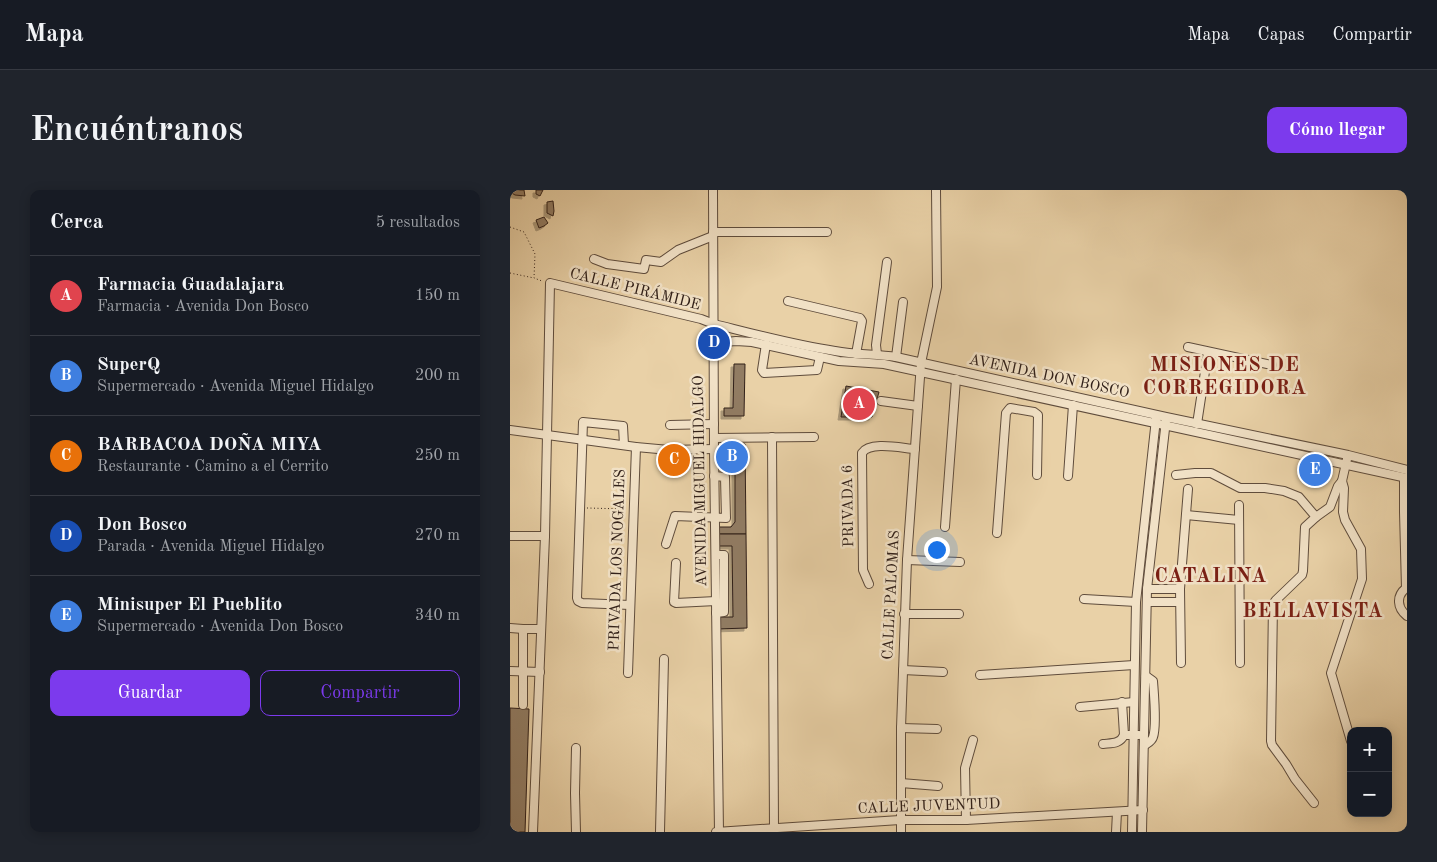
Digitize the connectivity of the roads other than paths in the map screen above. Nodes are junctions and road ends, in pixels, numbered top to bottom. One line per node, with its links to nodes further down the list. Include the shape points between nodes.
1 (713, 190): 4 (street, AVENIDA MIGUEL HIDALGO)
2 (936, 190): 19 (street, CALLE PALOMAS, via 937,287)
3 (827, 232): 4 (street)
4 (713, 234): 5 (street, via 678,250 661,262 646,260 644,268 607,264); 9 (street, AVENIDA MIGUEL HIDALGO)
5 (594, 258)
6 (887, 262): 15 (street)
7 (788, 301): 14 (street, via 860,318)
8 (904, 302): 17 (street)
9 (714, 324): 10 (street, AVENIDA MIGUEL HIDALGO); 14 (street, AVENIDA DON BOSCO, via 802,346); 33 (street, CALLE PIRÁMIDE, via 550,283)
10 (714, 343): 11 (street, AVENIDA DON BOSCO); 29 (street, AVENIDA MIGUEL HIDALGO)
11 (766, 344): 16 (street, AVENIDA DON BOSCO); 16 (street, via 764,373 817,370)
12 (1188, 347): 13 (street)
13 (1208, 352): 18 (street); 30 (street)
14 (856, 354): 15 (street, AVENIDA DON BOSCO)
15 (877, 354): 17 (street, AVENIDA DON BOSCO)
16 (820, 357): 19 (street, AVENIDA DON BOSCO)
17 (896, 358): 19 (street, AVENIDA DON BOSCO)
18 (1272, 365)
19 (921, 367): 20 (street, AVENIDA DON BOSCO); 24 (street, CALLE PALOMAS); 27 (street, AVENIDA DON BOSCO)
20 (956, 379): 21 (street, AVENIDA DON BOSCO); 57 (street)
21 (1023, 394): 23 (street, AVENIDA DON BOSCO); 25 (street); 26 (street)
22 (881, 402): 24 (street)
23 (1073, 405): 27 (street, AVENIDA DON BOSCO); 47 (street)
24 (918, 406): 41 (street, CALLE PALOMAS)
25 (1017, 408): 26 (street); 58 (street, via 1010,408 1006,413)
26 (1026, 410): 45 (street, via 1038,415)
27 (1156, 419): 28 (street, AVENIDA DON BOSCO); 72 (street)
28 (1166, 421): 30 (street, AVENIDA DON BOSCO); 43 (street, AVENIDA DON BOSCO, via 1213,436); 68 (street)
29 (714, 424): 31 (street); 36 (street, AVENIDA MIGUEL HIDALGO)
30 (1197, 424): 42 (street, AVENIDA DON BOSCO)
31 (670, 425)
32 (510, 430): 33 (street)
33 (548, 435): 37 (street); 60 (street)
34 (772, 437): 35 (street); 36 (street); 119 (street)
35 (814, 437)
36 (714, 438): 40 (street, AVENIDA MIGUEL HIDALGO)
37 (583, 440): 38 (street); 38 (street, via 583,422 623,426); 75 (street, via 577,600 582,603)
38 (624, 446): 39 (street)
39 (636, 447): 40 (street); 75 (street, PRIVADA LOS NOGALES)
40 (714, 449): 54 (street, AVENIDA MIGUEL HIDALGO)
41 (915, 449): 63 (street, CALLE PALOMAS); 66 (street, PRIVADA 6, via 873,446 863,450 863,570)
42 (1348, 455): 43 (street); 44 (street, AVENIDA DON BOSCO)
43 (1346, 464): 48 (street, AVENIDA DON BOSCO); 49 (street)
44 (1407, 470)
45 (1037, 475)
46 (1176, 475): 55 (street, via 1212,473 1240,488 1284,492 1299,497)
47 (1068, 476)
48 (1406, 478): 52 (street)
49 (1342, 481): 55 (street, via 1330,507); 101 (street, via 1344,516 1362,549 1361,585 1331,673)
50 (1188, 489): 53 (street)
51 (1239, 505): 56 (street)
52 (1405, 510): 67 (street)
53 (1186, 515): 56 (street); 69 (street)
54 (715, 517): 61 (street, via 675,516); 62 (street, AVENIDA MIGUEL HIDALGO)
55 (1316, 517): 113 (street, via 1305,527 1302,575 1273,604 1271,741)
56 (1239, 520): 86 (street)
57 (945, 527)
58 (997, 533)
59 (510, 536): 60 (street)
60 (545, 536): 84 (street)
61 (666, 544)
62 (716, 554): 71 (street, AVENIDA MIGUEL HIDALGO); 76 (street, via 724,555 724,612)
63 (907, 560): 64 (street); 77 (street, CALLE PALOMAS)
64 (960, 562)
65 (676, 564): 71 (street, via 674,602)
66 (869, 584)
67 (1407, 588): 79 (street, via 1399,600)
68 (1147, 589): 69 (street); 73 (street)
69 (1180, 589): 74 (street)
70 (1084, 599): 72 (street)
71 (716, 601): 76 (street, AVENIDA MIGUEL HIDALGO)
72 (1136, 602): 80 (street)
73 (1147, 602): 74 (street); 81 (street)
74 (1180, 602): 87 (street)
75 (630, 605): 94 (street, PRIVADA LOS NOGALES)
76 (716, 613): 124 (street, AVENIDA MIGUEL HIDALGO)
77 (904, 614): 78 (street); 89 (street, CALLE PALOMAS)
78 (959, 614)
79 (1407, 616)
80 (1135, 617): 81 (street); 88 (street)
81 (1147, 617): 96 (street)
82 (510, 628): 83 (street)
83 (523, 628): 84 (street); 91 (street)
84 (541, 629): 92 (street)
85 (664, 659): 123 (street)
86 (1240, 662)
87 (1181, 663)
88 (1134, 665): 95 (street); 98 (street)
89 (903, 670): 93 (street); 102 (street, CALLE PALOMAS)
90 (510, 671): 91 (street)
91 (523, 672): 92 (street); 99 (street)
92 (540, 672): 121 (street)
93 (943, 672)
94 (628, 673)
95 (980, 675)
96 (1146, 676): 106 (street); 109 (street, via 1153,681 1154,736)
97 (1122, 702): 98 (street); 100 (street); 104 (street)
98 (1134, 702): 105 (street)
99 (523, 704)
100 (1080, 707)
101 (1347, 727)
102 (900, 728): 103 (street); 111 (street, CALLE PALOMAS)
103 (937, 729)
104 (1124, 735): 105 (street); 108 (street, via 1122,740)
105 (1134, 735): 106 (street); 114 (street)
106 (1145, 736): 109 (street)
107 (973, 740): 118 (street, via 965,768)
108 (1103, 744)
109 (1145, 745): 115 (street)
110 (576, 748): 122 (street)
111 (901, 783): 112 (street); 117 (street, CALLE PALOMAS)
112 (938, 786)
113 (1314, 803)
114 (1133, 810): 115 (street, CALLE JUVENTUD); 116 (street, CALLE JUVENTUD); 127 (street)
115 (1143, 810): 128 (street)
116 (1117, 812): 118 (street, CALLE JUVENTUD); 126 (street)
117 (900, 820): 118 (street, CALLE JUVENTUD); 120 (street, CALLE JUVENTUD); 125 (street, CALLE PALOMAS)
118 (966, 820)
119 (774, 828): 120 (street, CALLE JUVENTUD); 124 (street, CALLE JUVENTUD)
120 (830, 828)
121 (533, 832)
122 (576, 832)
123 (660, 832)
124 (718, 832)
125 (901, 832)
126 (1116, 832)
127 (1132, 832)
128 (1142, 832)

